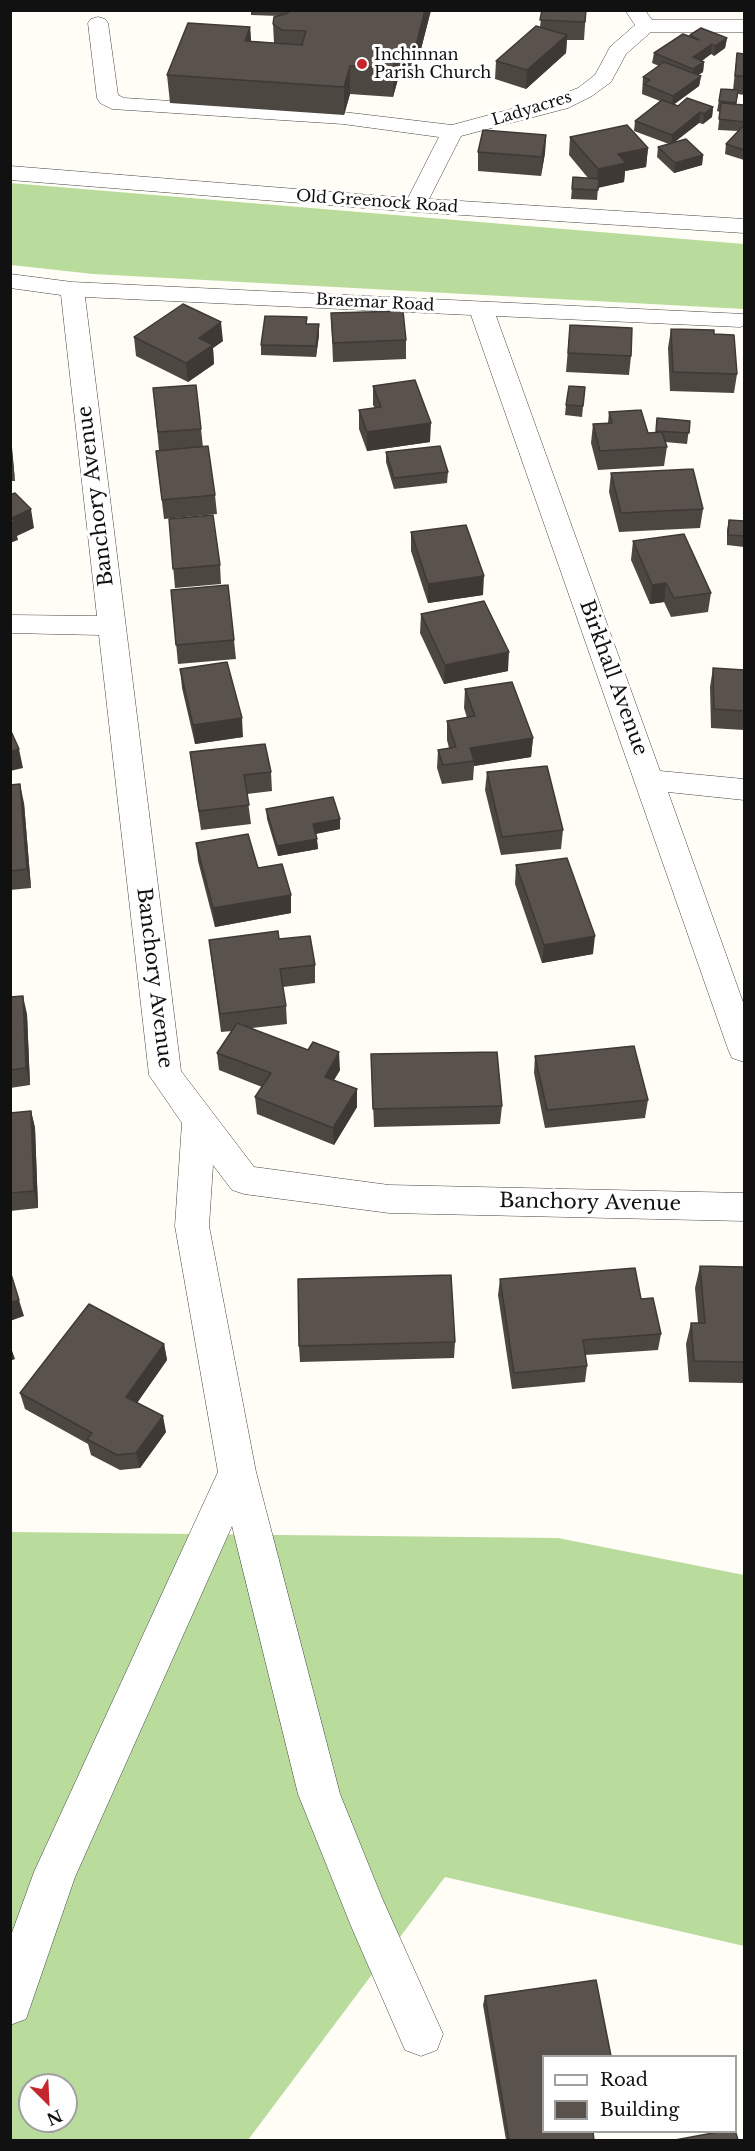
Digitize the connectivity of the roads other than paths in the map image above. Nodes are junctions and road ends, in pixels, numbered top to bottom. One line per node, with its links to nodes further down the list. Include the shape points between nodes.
1 (640, 19): 3 (street); 4 (street, Ladyacres, via 604,78 585,92 560,103)
2 (98, 23): 4 (street, via 108,98 120,104 343,118)
3 (744, 26)
4 (452, 132): 6 (street)
5 (10, 173): 6 (street, Old Greenock Road)
6 (415, 205): 7 (street, Old Greenock Road)
7 (744, 225)
8 (10, 280): 9 (street, Braemar Road)
9 (72, 289): 10 (street, Braemar Road); 13 (street, Banchory Avenue)
10 (481, 308): 11 (street, Braemar Road); 14 (street, Birkhall Avenue)
11 (740, 320)
12 (10, 624): 13 (street)
13 (112, 626): 17 (street, Banchory Avenue, via 165,1075)
14 (649, 780): 15 (street); 16 (street, Birkhall Avenue)
15 (744, 789)
16 (744, 1050)
17 (199, 1120): 18 (street, Banchory Avenue, via 244,1180 389,1199); 19 (street, via 192,1226)
18 (744, 1207)
19 (237, 1472): 20 (street, via 55,1872); 21 (street, via 319,1794)
20 (10, 2003)
21 (422, 2034)

